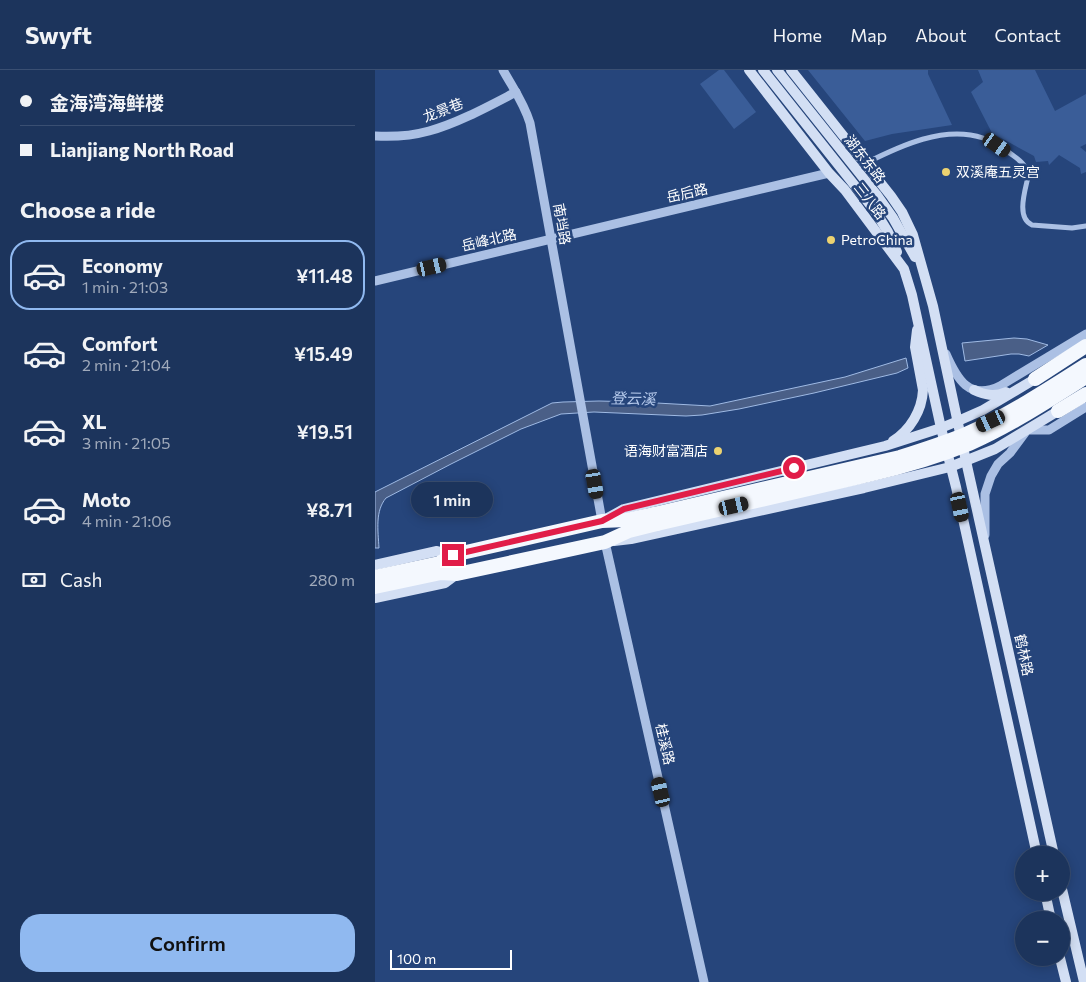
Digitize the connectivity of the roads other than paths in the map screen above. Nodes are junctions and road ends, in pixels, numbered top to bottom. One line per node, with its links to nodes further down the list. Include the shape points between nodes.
1 (503, 70): 6 (street, 南垱路)
2 (749, 70): 9 (main road, 三八路)
3 (763, 70): 12 (main road, 湖东东路, via 875,211)
4 (777, 70): 13 (main road, 湖东东路, via 893,218)
5 (791, 70): 8 (main road, 三八路)
6 (516, 92): 7 (street, 龙景巷, via 430,131 403,136); 11 (street, 南垱路, via 530,123)
7 (375, 136)
8 (866, 163): 10 (street, via 927,138 954,135 982,138 997,145 1026,168 1028,177 1023,213 1028,224); 13 (main road, 三八路, via 907,220)
9 (829, 173): 11 (street, 岳后路); 12 (main road, 三八路)
10 (1086, 226)
11 (551, 240): 14 (street, 岳峰北路); 34 (street, 南垱路)
12 (904, 269): 15 (main road, 三八路)
13 (923, 271): 17 (main road, 三八路)
14 (375, 281)
15 (918, 324): 28 (main road, 三八路); 30 (main road, via 915,347 923,390 921,402 911,424 901,436)
16 (1086, 334): 23 (street, via 994,389)
17 (941, 342): 23 (street, via 957,376); 27 (main road, 三八路)
18 (1086, 346): 21 (highway)
19 (1086, 365): 33 (highway, bridge, via 1017,408 933,446)
20 (1086, 377): 33 (highway, bridge, via 996,431 935,456 869,475)
21 (1035, 379): 22 (main road)
22 (1021, 387): 23 (main road, via 986,395); 27 (main road)
23 (974, 390)
24 (1086, 394): 26 (highway)
25 (1086, 407): 29 (street, via 1049,430)
26 (1058, 411): 29 (main road)
27 (958, 421): 28 (main road); 31 (main road, 三八路)
28 (941, 428): 30 (main road); 32 (main road, 三八路)
29 (1027, 430): 31 (main road); 36 (street, via 993,470 987,485)
30 (885, 446): 34 (main road, via 624,509)
31 (967, 461): 32 (main road); 36 (main road, 鹤林路)
32 (951, 467): 35 (main road, via 631,539); 42 (main road, 三八路)
33 (655, 519): 34 (highway); 35 (highway)
34 (602, 521): 37 (highway)
35 (605, 542): 39 (highway); 46 (street, 桂溪路)
36 (985, 545): 43 (main road, 鹤林路)
37 (453, 555): 38 (main road, via 437,551); 40 (highway)
38 (377, 569): 40 (highway)
39 (457, 574): 40 (highway); 41 (main road, via 445,583)
40 (398, 577): 41 (highway)
41 (377, 594)
42 (1035, 846)
43 (1052, 846)
44 (1065, 901): 48 (main road)
45 (1062, 966): 47 (main road)
46 (704, 982)
47 (1065, 982)
48 (1084, 982)

